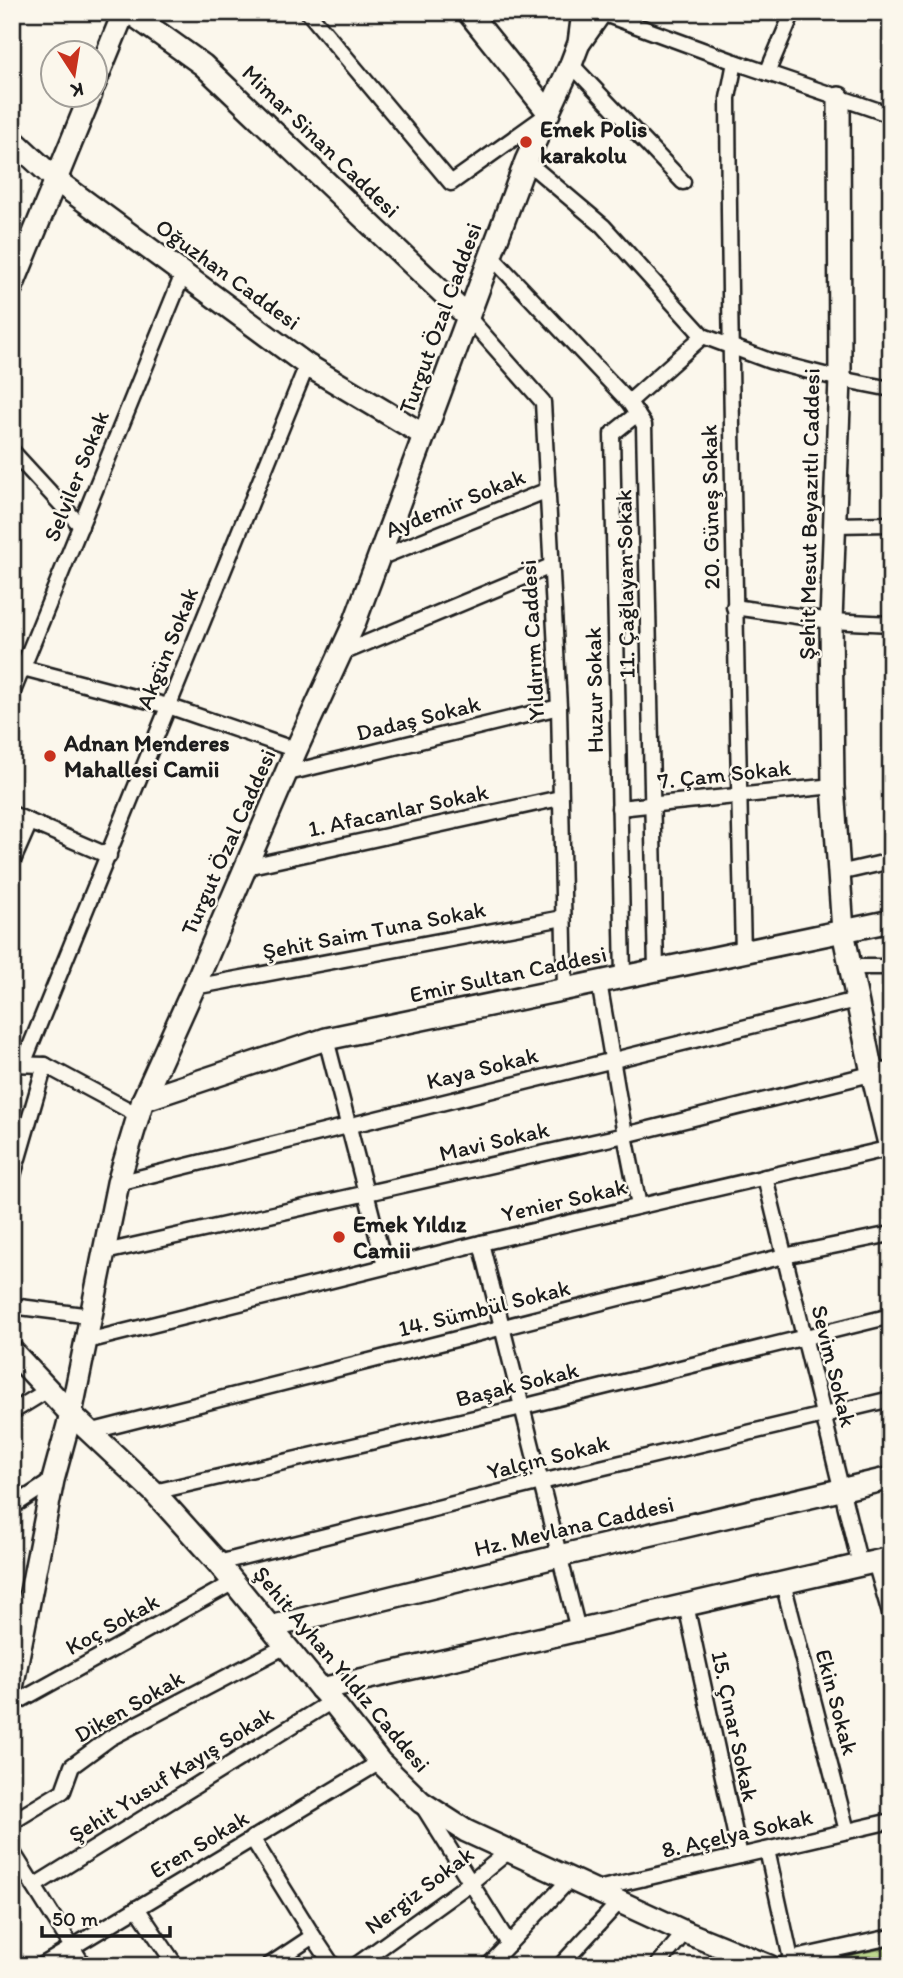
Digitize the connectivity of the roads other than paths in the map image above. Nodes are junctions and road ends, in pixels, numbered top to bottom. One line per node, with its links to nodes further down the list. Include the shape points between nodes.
1 (124, 12): 8 (street)
2 (129, 12): 23 (street, Mimar Sinan Caddesi, via 203,65)
3 (308, 12): 14 (street, via 451,183)
4 (468, 12): 14 (street)
5 (583, 12): 9 (street, Turgut Özal Caddesi)
6 (601, 12): 9 (street, Turgut Özal Caddesi); 10 (street)
7 (793, 12): 11 (street)
8 (108, 51)
9 (575, 53): 14 (street, Turgut Özal Caddesi); 19 (street)
10 (735, 62): 11 (street); 25 (street, 20. Güneş Sokak, via 728,98)
11 (767, 73): 12 (street)
12 (839, 98): 15 (street); 27 (street, Şehit Mesut Beyazıtlı Caddesi)
13 (85, 108): 18 (street)
14 (549, 113): 17 (street, Turgut Özal Caddesi)
15 (891, 115)
16 (12, 139): 18 (street, Oğuzhan Caddesi)
17 (526, 161): 20 (street, Turgut Özal Caddesi); 24 (street, via 603,226)
18 (56, 180): 21 (street, Oğuzhan Caddesi); 22 (street)
19 (683, 182)
20 (491, 256): 23 (street, Turgut Özal Caddesi); 29 (street, 11. Çağlayan Sokak)
21 (183, 274): 26 (street, Oğuzhan Caddesi); 35 (street, Selviler Sokak)
22 (12, 287)
23 (468, 317): 30 (street, Turgut Özal Caddesi); 32 (street, Yıldırım Caddesi, via 543,402)
24 (703, 335): 25 (street); 29 (street)
25 (730, 347): 27 (street); 38 (street, 20. Güneş Sokak)
26 (307, 365): 30 (street, Oğuzhan Caddesi); 44 (street, Akgün Sokak)
27 (840, 379): 28 (street); 34 (street, Şehit Mesut Beyazıtlı Caddesi)
28 (891, 389)
29 (633, 408): 51 (street, 11. Çağlayan Sokak, via 645,425); 52 (street, Huzur Sokak, via 612,434)
30 (424, 435): 36 (street, Turgut Özal Caddesi)
31 (12, 451): 35 (street)
32 (548, 490): 36 (street, Aydemir Sokak); 37 (street, Yıldırım Caddesi)
33 (891, 524): 34 (street)
34 (834, 525): 39 (street, Şehit Mesut Beyazıtlı Caddesi)
35 (80, 526): 42 (street, Selviler Sokak)
36 (379, 558): 41 (street, Turgut Özal Caddesi)
37 (551, 566): 41 (street); 45 (street, Yıldırım Caddesi)
38 (734, 607): 39 (street); 49 (street, 20. Güneş Sokak)
39 (831, 621): 40 (street); 48 (street, Şehit Mesut Beyazıtlı Caddesi)
40 (891, 624)
41 (340, 654): 46 (street, Turgut Özal Caddesi)
42 (23, 668): 43 (street, Selviler Sokak); 44 (street)
43 (12, 694)
44 (168, 706): 46 (street); 55 (street, Akgün Sokak)
45 (559, 708): 47 (street, Dadaş Sokak); 50 (street, Yıldırım Caddesi)
46 (296, 750): 47 (street, Turgut Özal Caddesi)
47 (288, 774): 58 (street, Turgut Özal Caddesi)
48 (833, 786): 49 (street, 7. Çam Sokak); 59 (street, Şehit Mesut Beyazıtlı Caddesi)
49 (739, 796): 51 (street, 7. Çam Sokak); 63 (street, 20. Güneş Sokak)
50 (560, 797): 58 (street, 1. Afacanlar Sokak); 60 (street, Yıldırım Caddesi)
51 (653, 804): 52 (street, 7. Çam Sokak); 66 (street, 11. Çağlayan Sokak)
52 (619, 808): 67 (street, Huzur Sokak)
53 (12, 814): 54 (street)
54 (30, 822): 55 (street); 57 (street)
55 (109, 856): 74 (street, Akgün Sokak)
56 (891, 861): 59 (street)
57 (12, 863)
58 (246, 867): 69 (street, Turgut Özal Caddesi)
59 (839, 873): 62 (street, Şehit Mesut Beyazıtlı Caddesi)
60 (563, 918): 69 (street, Şehit Saim Tuna Sokak); 70 (street, Yıldırım Caddesi)
61 (891, 921): 62 (street, Emir Sultan Caddesi)
62 (843, 931): 63 (street, Emir Sultan Caddesi); 64 (street, Şehit Mesut Beyazıtlı Caddesi)
63 (743, 952): 66 (street, Emir Sultan Caddesi)
64 (849, 967): 65 (street); 71 (street, Şehit Mesut Beyazıtlı Caddesi)
65 (891, 967)
66 (656, 970): 67 (street, Emir Sultan Caddesi)
67 (623, 977): 68 (street, Emir Sultan Caddesi)
68 (599, 982): 70 (street, Emir Sultan Caddesi); 73 (street)
69 (194, 987): 77 (street, Turgut Özal Caddesi)
70 (565, 989): 72 (street, Emir Sultan Caddesi)
71 (856, 1000): 73 (street, Kaya Sokak); 76 (street, Şehit Mesut Beyazıtlı Caddesi)
72 (326, 1039): 77 (street, Emir Sultan Caddesi); 78 (street)
73 (612, 1059): 78 (street, Kaya Sokak); 79 (street)
74 (18, 1064): 75 (street)
75 (45, 1065): 77 (street); 82 (street)
76 (881, 1071): 79 (street, Mavi Sokak); 80 (street, Şehit Mesut Beyazıtlı Caddesi)
77 (141, 1108): 83 (street, Turgut Özal Caddesi)
78 (348, 1125): 83 (street, Kaya Sokak); 84 (street)
79 (625, 1135): 84 (street, Mavi Sokak); 85 (street)
80 (890, 1149): 81 (street, Yenier Sokak)
81 (765, 1177): 85 (street, Yenier Sokak); 89 (street, Sevim Sokak)
82 (12, 1179)
83 (118, 1182): 88 (street, Turgut Özal Caddesi)
84 (365, 1193): 88 (street, Mavi Sokak); 90 (street)
85 (639, 1206): 87 (street, Yenier Sokak)
86 (891, 1234): 89 (street, 14. Sümbül Sokak)
87 (481, 1243): 90 (street, Yenier Sokak); 94 (street)
88 (105, 1252): 92 (street, Turgut Özal Caddesi)
89 (784, 1256): 94 (street, 14. Sümbül Sokak); 95 (street, Sevim Sokak)
90 (385, 1266): 96 (street, Yenier Sokak)
91 (12, 1306): 92 (street)
92 (91, 1317): 96 (street, Turgut Özal Caddesi)
93 (891, 1317): 95 (street, Başak Sokak)
94 (502, 1327): 100 (street); 104 (street, 14. Sümbül Sokak)
95 (804, 1336): 100 (street, Başak Sokak); 103 (street, Sevim Sokak)
96 (87, 1341): 102 (street, Turgut Özal Caddesi)
97 (12, 1351): 98 (street, Şehit Ayhan Yıldız Caddesi)
98 (48, 1390): 101 (street); 102 (street, Şehit Ayhan Yıldız Caddesi)
99 (891, 1399): 103 (street, Yalçın Sokak)
100 (522, 1407): 107 (street); 109 (street, Başak Sokak)
101 (12, 1412)
102 (71, 1414): 104 (street, Şehit Ayhan Yıldız Caddesi); 106 (street, Turgut Özal Caddesi)
103 (823, 1415): 107 (street, Yalçın Sokak); 108 (street, Sevim Sokak)
104 (89, 1432): 109 (street, Şehit Ayhan Yıldız Caddesi)
105 (891, 1478): 108 (street, Hz. Mevlana Caddesi)
106 (53, 1480): 110 (street); 121 (street, Turgut Özal Caddesi)
107 (541, 1482): 111 (street); 113 (street, Yalçın Sokak)
108 (842, 1490): 111 (street, Hz. Mevlana Caddesi); 112 (street, Sevim Sokak)
109 (153, 1492): 113 (street, Şehit Ayhan Yıldız Caddesi)
110 (12, 1507)
111 (559, 1556): 118 (street, Hz. Mevlana Caddesi); 119 (street)
112 (875, 1562): 115 (street); 117 (street, Sevim Sokak)
113 (218, 1563): 114 (street, Şehit Ayhan Yıldız Caddesi)
114 (234, 1582): 118 (street, Şehit Ayhan Yıldız Caddesi); 123 (street, Koç Sokak)
115 (783, 1583): 116 (street); 128 (street, Ekin Sokak)
116 (687, 1605): 119 (street); 133 (street, 15. Çınar Sokak)
117 (891, 1616)
118 (270, 1627): 120 (street, Şehit Ayhan Yıldız Caddesi)
119 (578, 1630): 122 (street)
120 (286, 1646): 122 (street, Şehit Ayhan Yıldız Caddesi); 127 (street, Diken Sokak, via 110,1738 72,1766 63,1791)
121 (14, 1675)
122 (326, 1695): 124 (street, Şehit Ayhan Yıldız Caddesi); 136 (street, Şehit Yusuf Kayış Sokak)
123 (12, 1705)
124 (380, 1762): 125 (street, Şehit Ayhan Yıldız Caddesi); 129 (street, Eren Sokak)
125 (421, 1802): 130 (street, Şehit Ayhan Yıldız Caddesi, via 466,1831); 135 (street)
126 (891, 1821): 128 (street, 8. Açelya Sokak)
127 (12, 1822)
128 (847, 1831): 131 (street, 8. Açelya Sokak)
129 (252, 1839): 139 (street, Eren Sokak); 141 (street)
130 (510, 1850): 134 (street, Şehit Ayhan Yıldız Caddesi); 135 (street, Nergiz Sokak)
131 (767, 1850): 133 (street, 8. Açelya Sokak); 145 (street)
132 (12, 1851): 136 (street)
133 (740, 1856): 137 (street, 8. Açelya Sokak)
134 (570, 1879): 137 (street, Şehit Ayhan Yıldız Caddesi); 143 (street)
135 (470, 1883): 143 (street); 151 (street, Nergiz Sokak)
136 (34, 1886): 144 (street)
137 (593, 1890): 138 (street, Şehit Ayhan Yıldız Caddesi)
138 (618, 1902): 140 (street, Şehit Ayhan Yıldız Caddesi); 153 (street)
139 (137, 1908): 144 (street, Eren Sokak); 148 (street)
140 (685, 1932): 154 (street); 155 (street, Şehit Ayhan Yıldız Caddesi)
141 (313, 1936): 149 (street); 150 (street)
142 (891, 1937): 145 (street)
143 (509, 1944): 152 (street)
144 (72, 1947): 146 (street, Eren Sokak); 147 (street)
145 (787, 1962)
146 (41, 1966)
147 (84, 1966)
148 (176, 1966)
149 (268, 1966)
150 (333, 1966)
151 (355, 1966)
152 (488, 1966)
153 (560, 1966)
154 (657, 1966)
155 (769, 1966)

